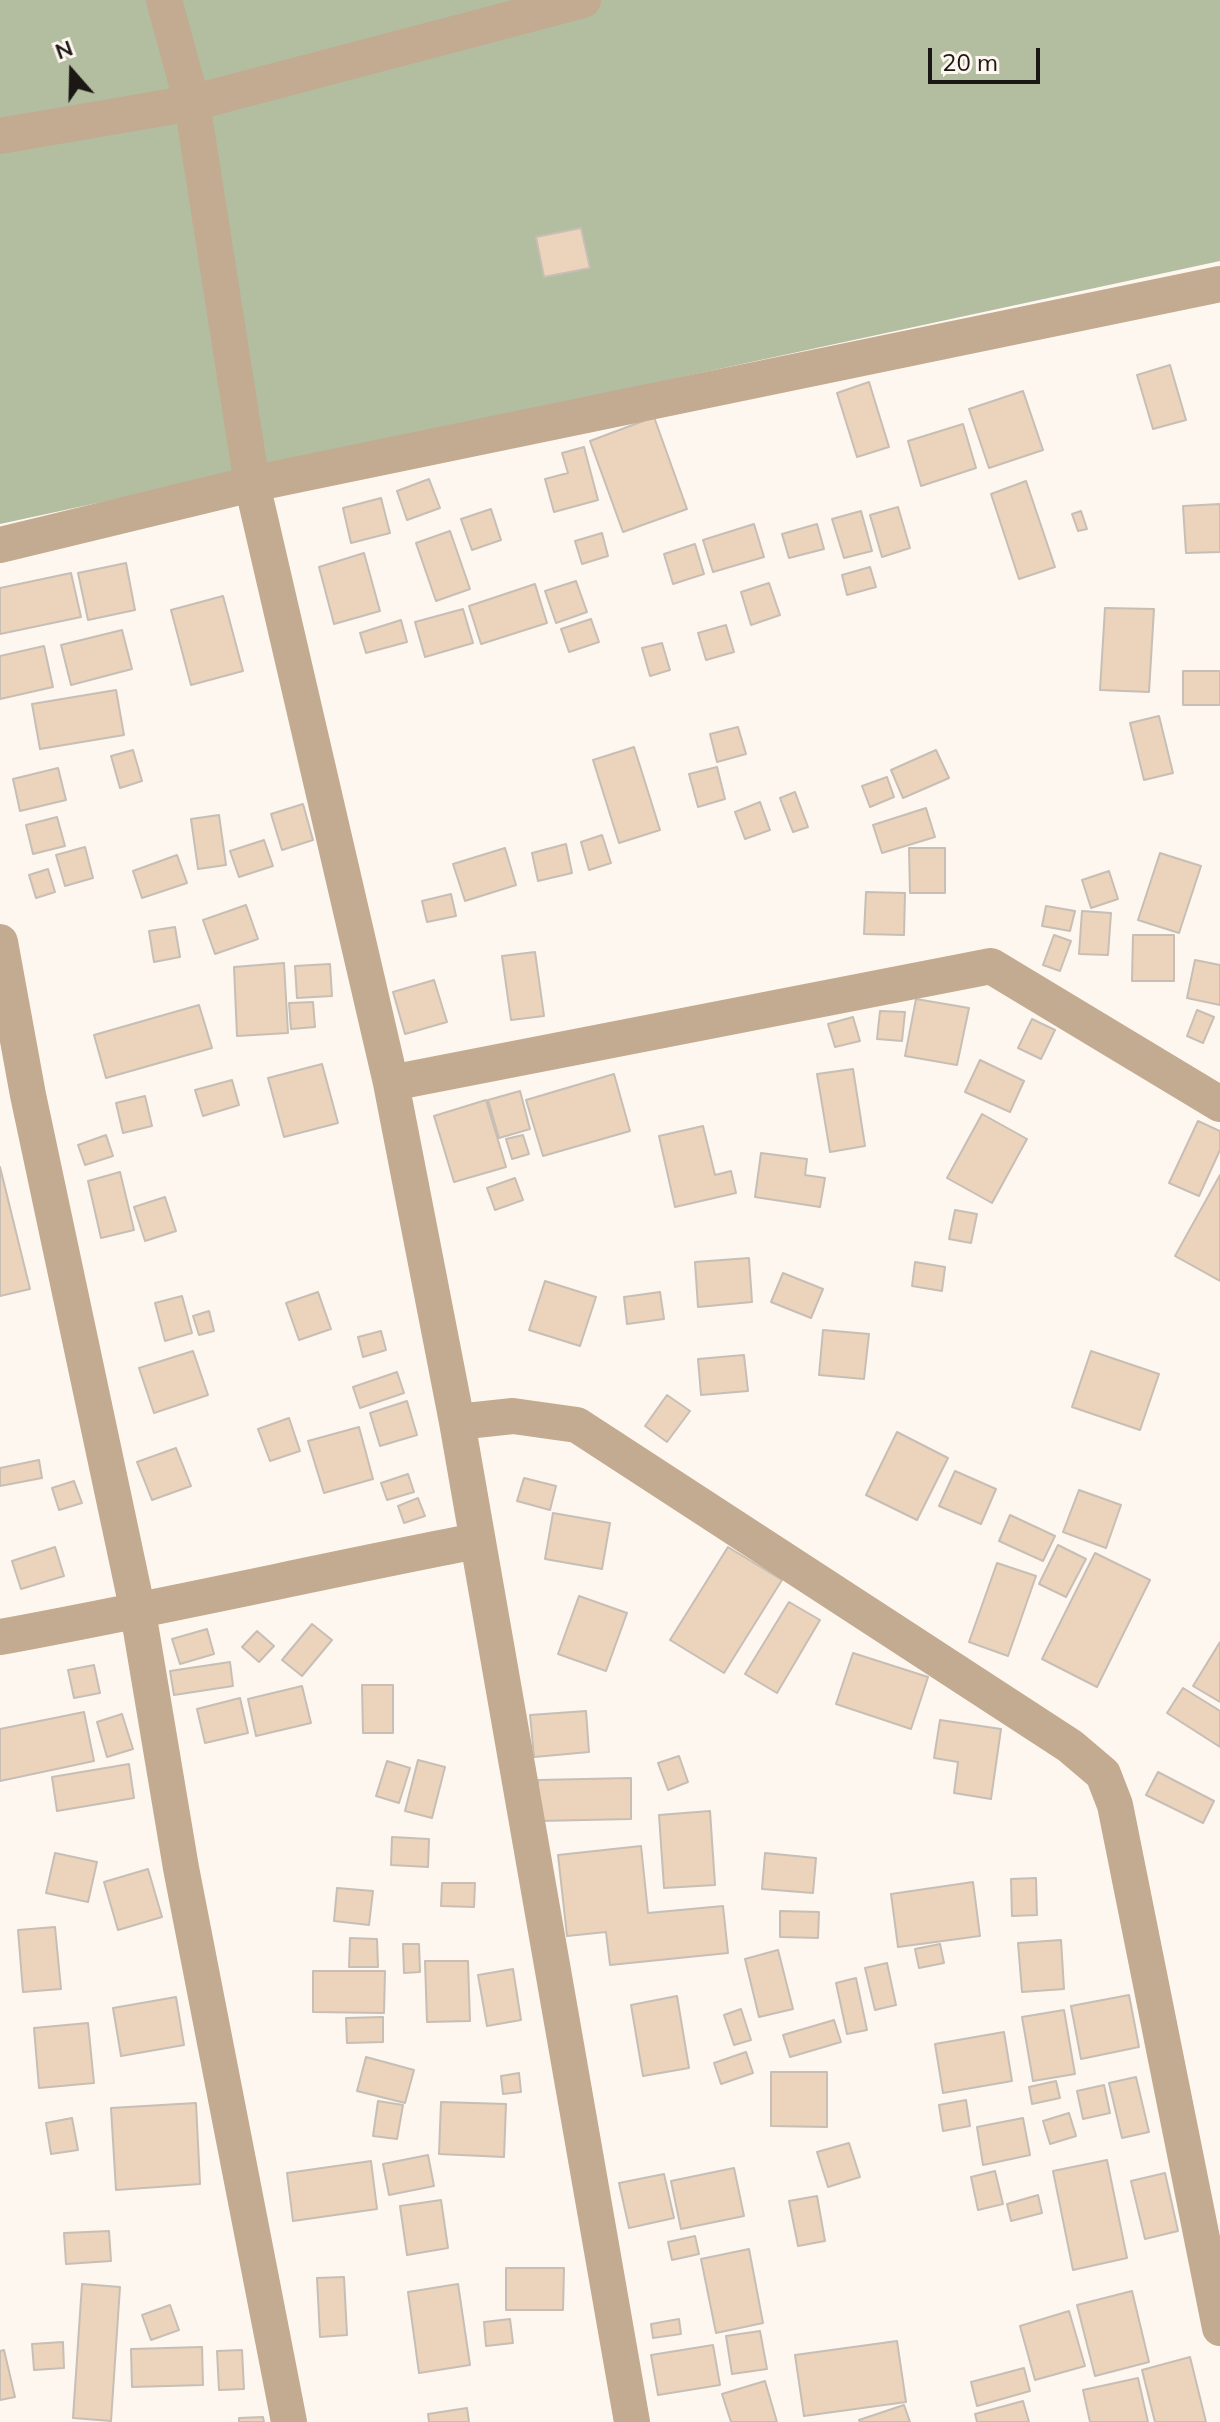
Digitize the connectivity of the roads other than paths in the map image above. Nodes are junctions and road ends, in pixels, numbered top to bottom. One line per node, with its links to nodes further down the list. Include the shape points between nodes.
1 (164, 0): 3 (street)
2 (583, 0): 3 (street)
3 (192, 103): 4 (street); 6 (street)
4 (0, 136)
5 (1220, 284): 6 (street)
6 (252, 484): 7 (street); 9 (street)
7 (0, 545)
8 (0, 942): 13 (street)
9 (391, 1083): 10 (street, via 991,966); 11 (street)
10 (1220, 1104)
11 (457, 1422): 12 (street); 15 (street, via 513,1416 577,1425 1070,1746 1103,1774 1115,1805)
12 (476, 1541): 13 (street); 17 (street)
13 (138, 1612): 14 (street); 16 (street, via 181,1868)
14 (0, 1637)
15 (1220, 2328)
16 (289, 2422)
17 (632, 2422)

